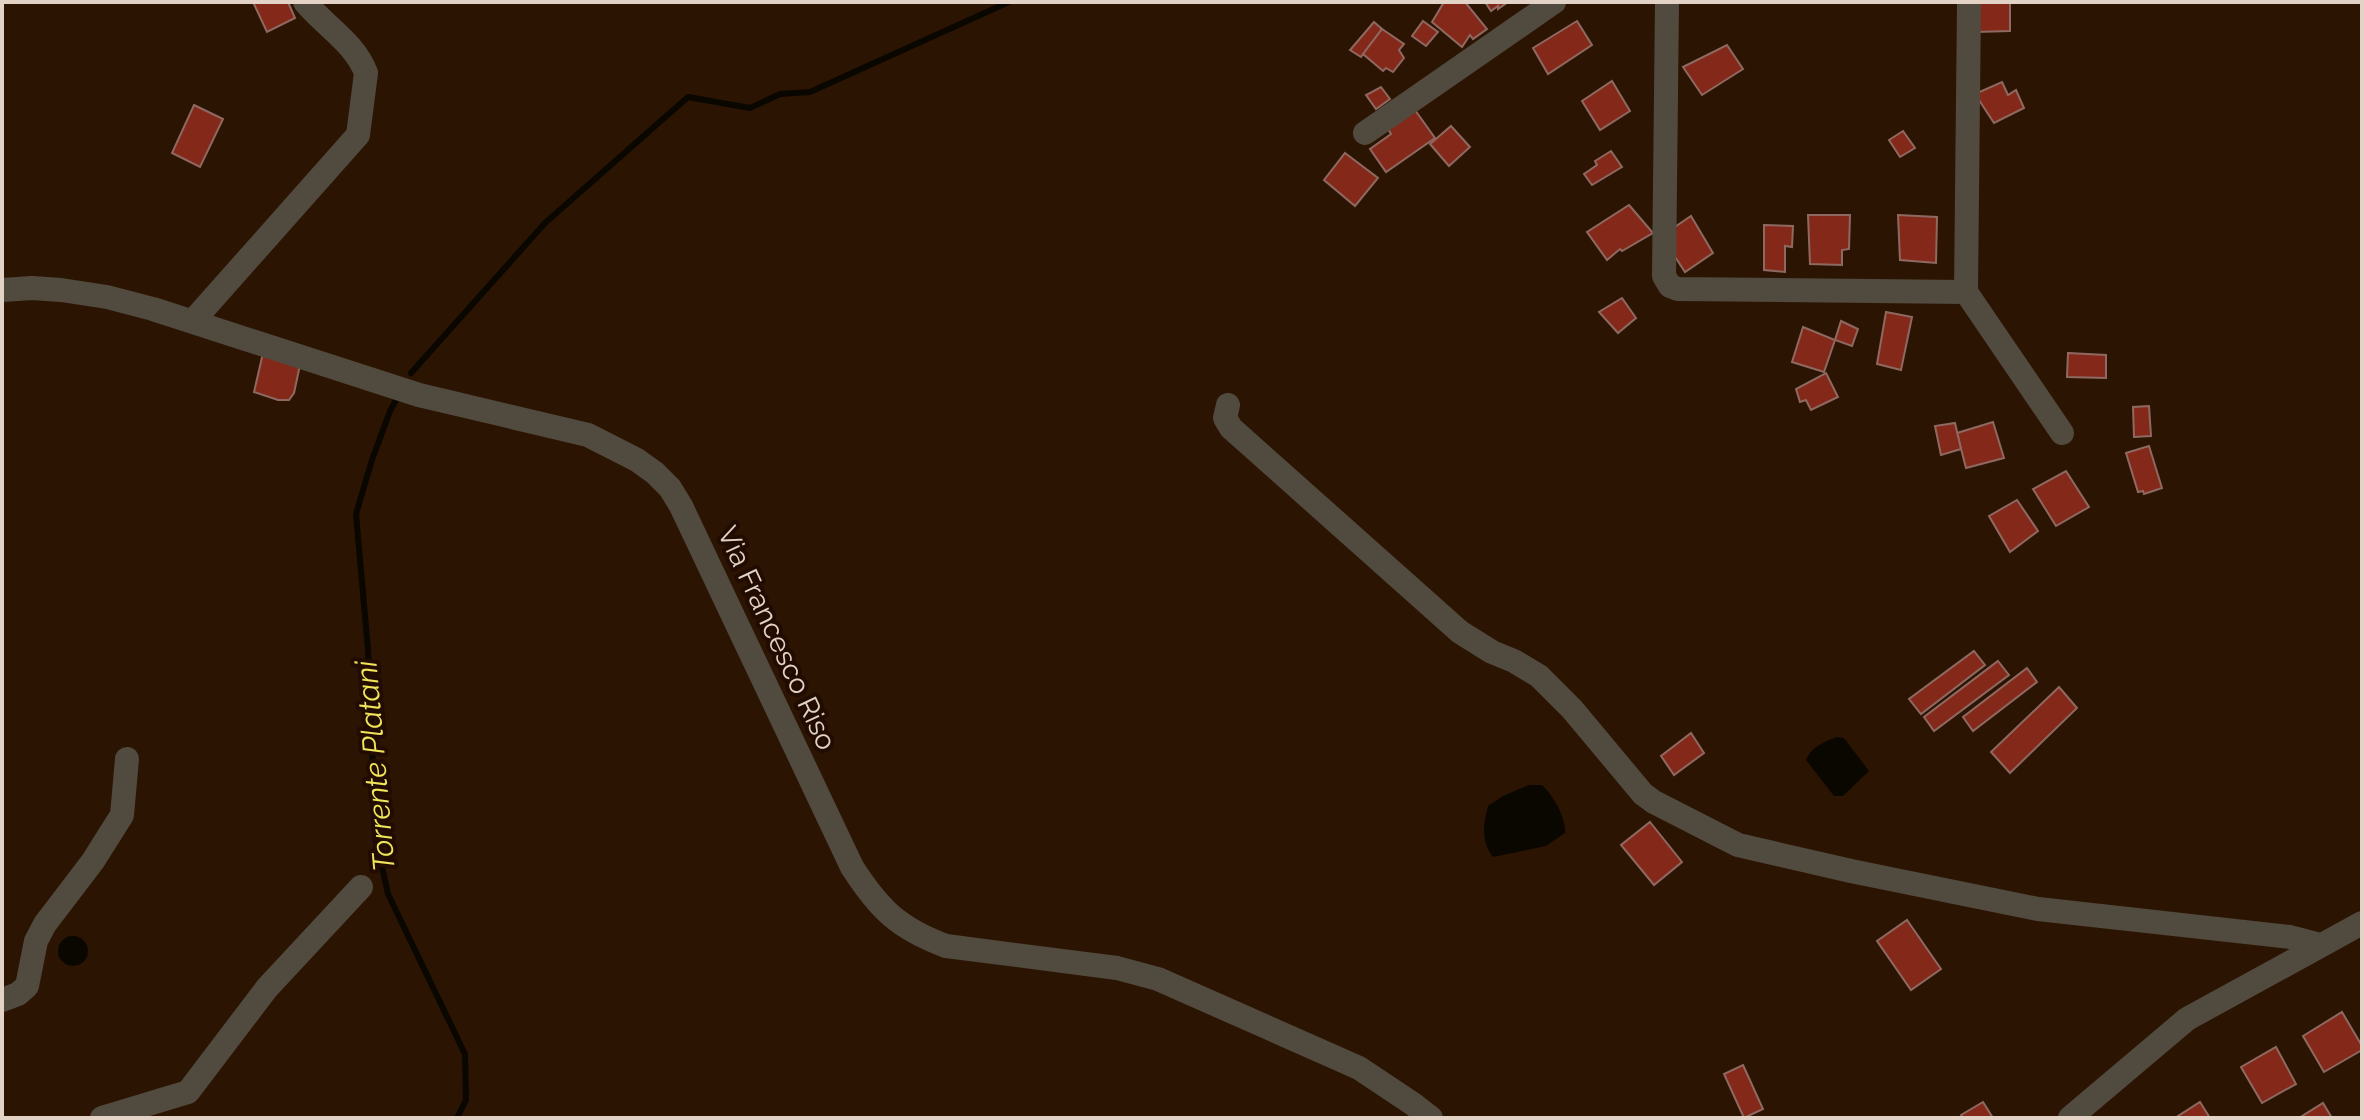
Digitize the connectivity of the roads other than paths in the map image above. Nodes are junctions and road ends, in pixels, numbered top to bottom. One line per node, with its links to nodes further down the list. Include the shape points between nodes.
1 (305, 2): 8 (street, via 363,65 358,135)
2 (1554, 2): 5 (street)
3 (1667, 2): 7 (street, via 1664,276 1670,286)
4 (1969, 2): 7 (street)
5 (1365, 133)
6 (2, 290): 8 (street, Via Francesco Riso, via 107,297)
7 (1966, 292): 10 (street)
8 (193, 321): 17 (street, Via Francesco Riso, via 419,395 588,435 637,460 670,488 681,506 852,867 892,917 946,946 1117,968 1158,979 1359,1068)
9 (1228, 405): 14 (street, via 1225,418 1231,428 1460,632 1539,676 1643,794 1738,845 2038,909 2290,937)
10 (2062, 433)
11 (127, 759): 15 (street, via 122,815 45,924 33,950 27,986)
12 (361, 887): 16 (street, via 267,988 188,1092)
13 (2362, 923): 14 (street)
14 (2321, 945): 18 (street, via 2187,1019)
15 (2, 1000)
16 (102, 1118)
17 (1431, 1118)
18 (2070, 1118)

